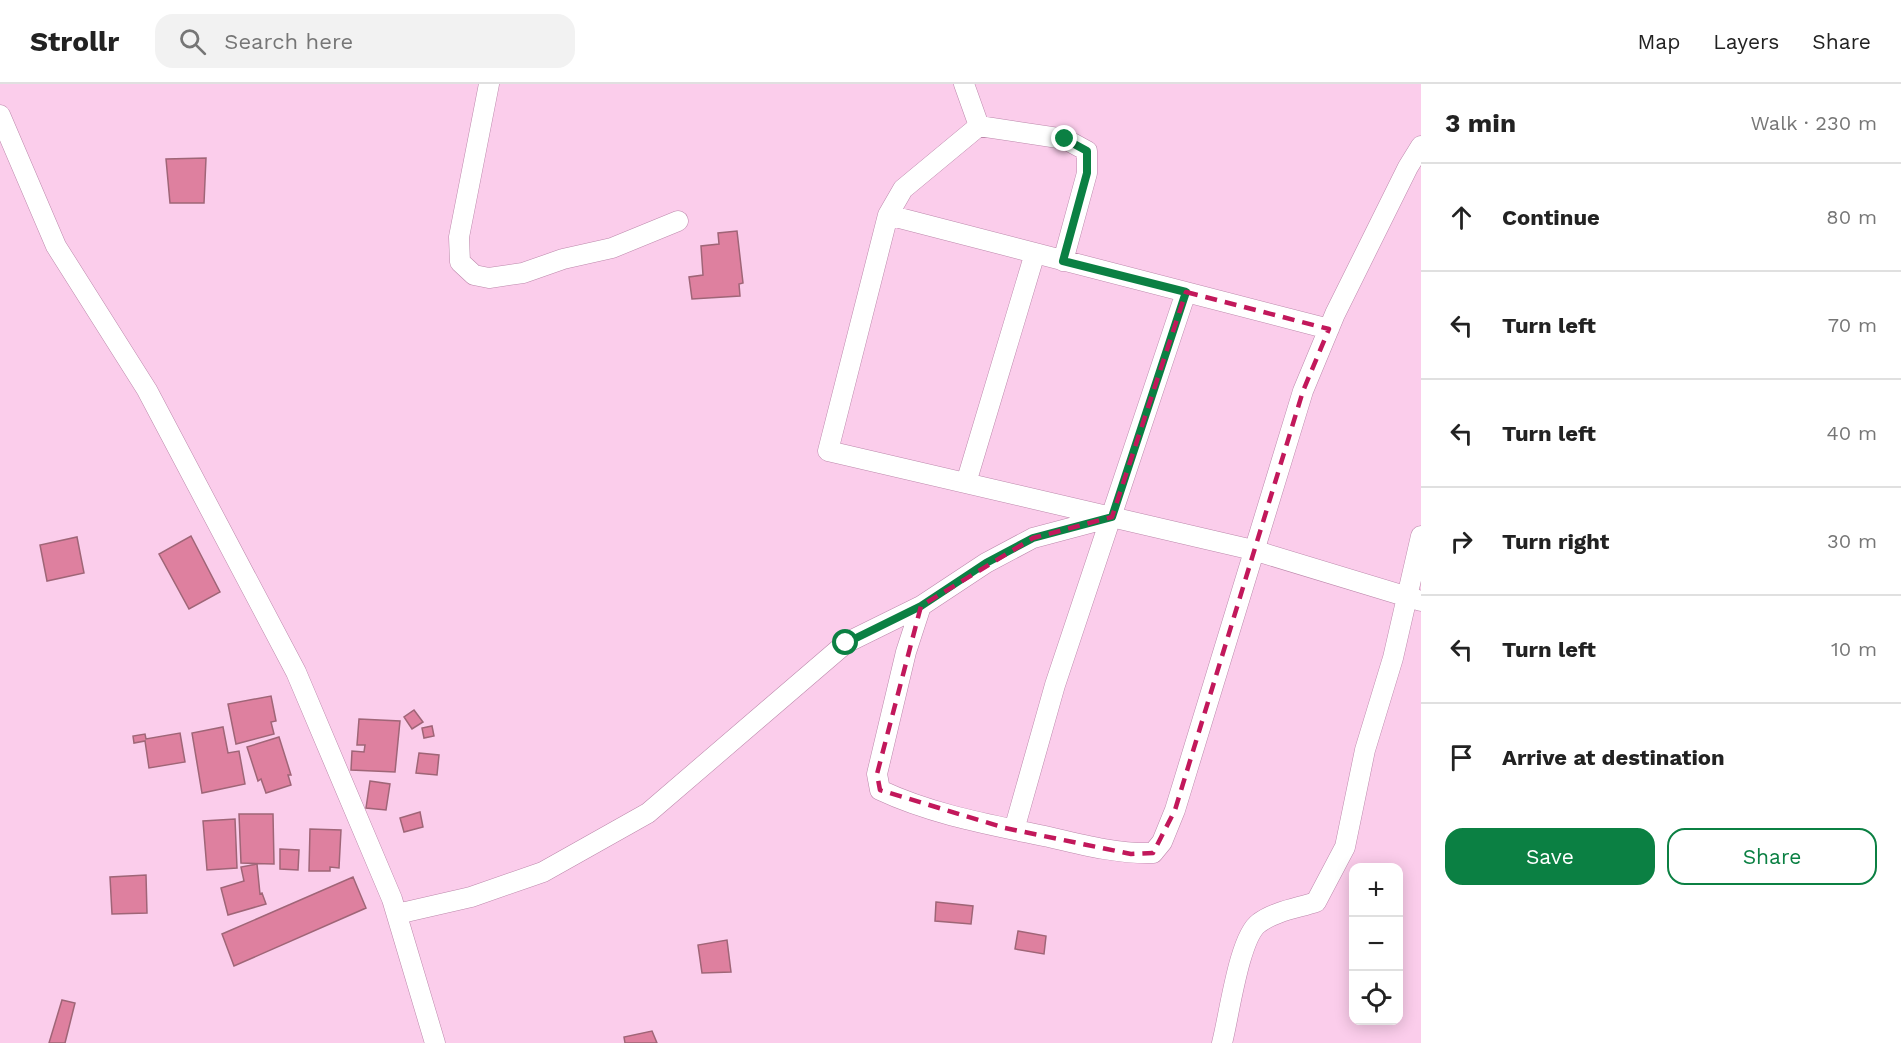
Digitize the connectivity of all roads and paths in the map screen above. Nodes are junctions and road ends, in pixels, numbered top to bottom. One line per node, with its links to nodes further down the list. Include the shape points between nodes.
1 (489, 84): 7 (street, via 459,237 460,262 474,275 489,278 523,273 612,248)
2 (964, 84): 4 (street)
3 (0, 115): 19 (street, via 56,246 147,390 296,672)
4 (979, 126): 6 (street, via 903,189); 9 (street, via 1065,139 1087,151 1087,173)
5 (1421, 147): 11 (street)
6 (888, 215): 8 (street); 12 (street, via 828,451)
7 (678, 221)
8 (1035, 253): 9 (street); 12 (street)
9 (1063, 261): 10 (street)
10 (1186, 292): 11 (street); 13 (street)
11 (1329, 329): 15 (street, via 1303,392)
12 (966, 483): 13 (street)
13 (1112, 517): 15 (street); 17 (street, via 1033,538 986,563); 18 (street, via 1055,685)
14 (1421, 536): 16 (street)
15 (1253, 550): 16 (street); 18 (street, via 1175,810 1158,848 1153,853 1131,854)
16 (1414, 599): 21 (street, via 1365,750 1345,847 1316,902 1257,924 1243,950)
17 (921, 606): 18 (street, via 877,774 880,790 936,810); 19 (street, via 846,643 648,813 543,872 471,897)
18 (1014, 830)
19 (397, 914): 20 (street)
20 (435, 1043)
21 (1222, 1043)

